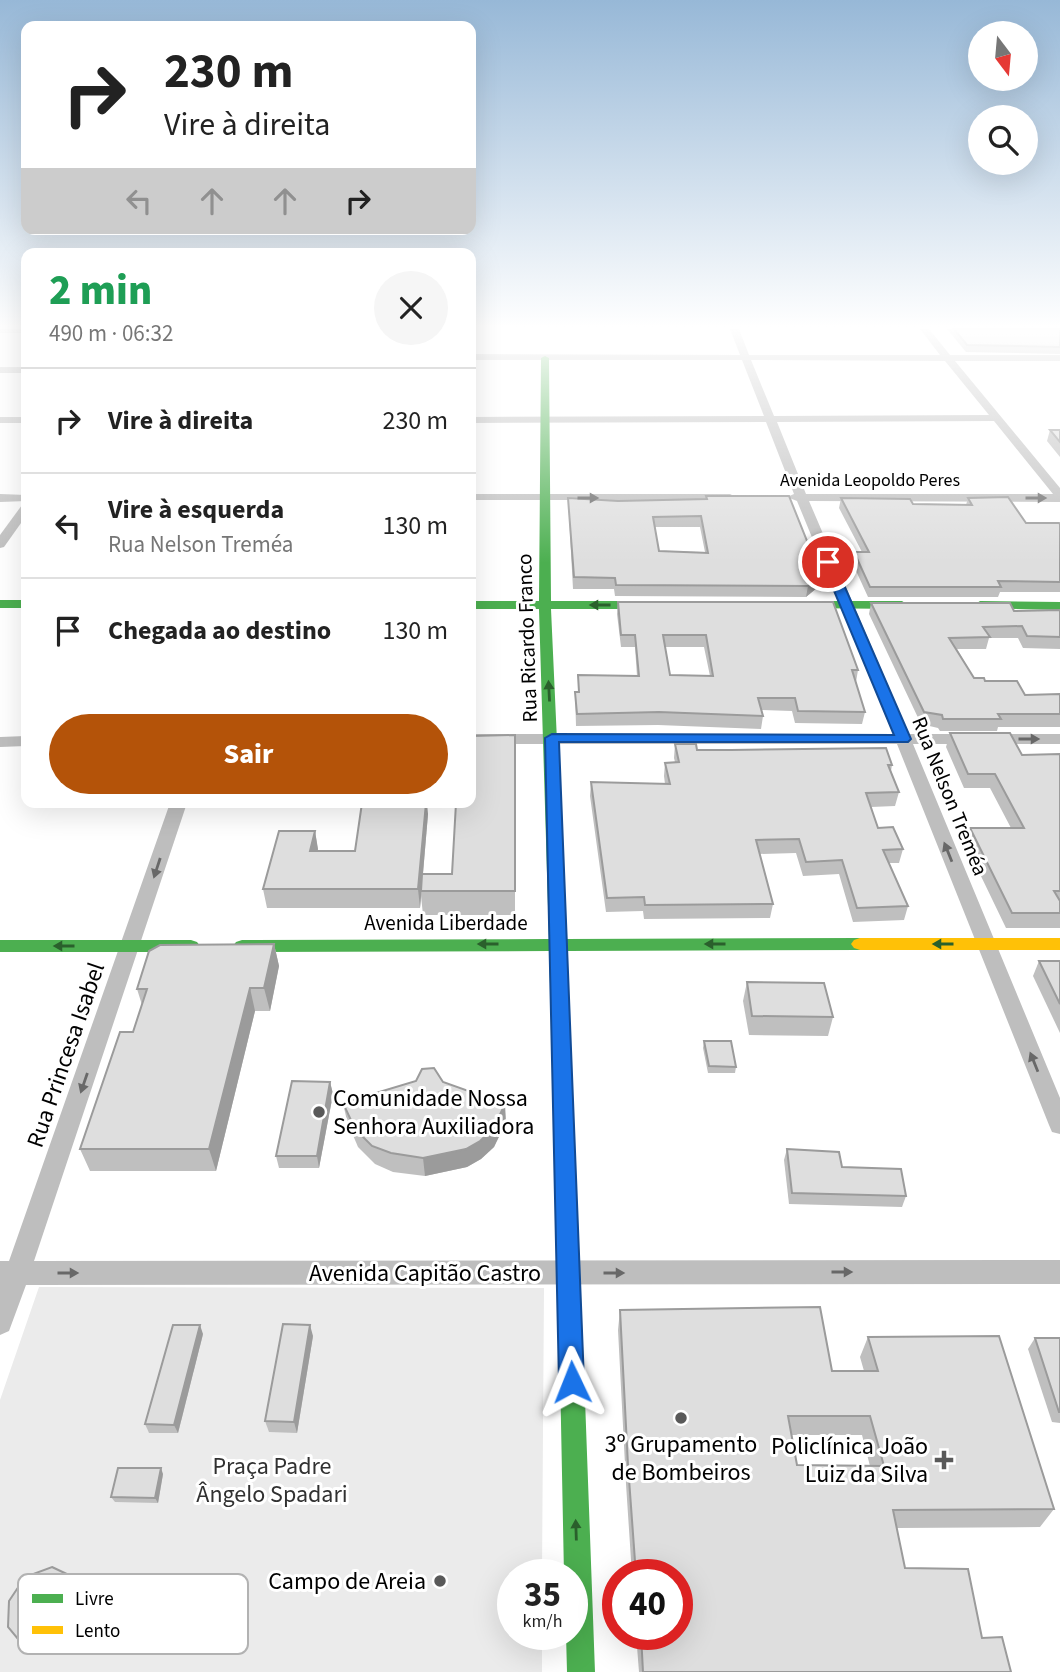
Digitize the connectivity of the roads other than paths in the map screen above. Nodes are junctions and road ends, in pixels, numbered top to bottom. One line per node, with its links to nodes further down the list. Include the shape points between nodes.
1 (545, 407): 7 (street, Rua Ricardo Franco)
2 (764, 407): 4 (street, Rua Nelson Treméa)
3 (988, 407): 5 (street)
4 (768, 418): 5 (street); 7 (street); 13 (street, Rua Nelson Treméa)
5 (997, 418): 10 (street)
6 (476, 419): 7 (street)
7 (545, 419): 16 (street, Rua Ricardo Franco)
8 (0, 420): 9 (street)
9 (21, 420)
10 (1060, 496): 13 (street, Avenida Leopoldo Peres, one-way to 10)
11 (476, 497): 16 (street)
12 (776, 497): 13 (street, Avenida Leopoldo Peres)
13 (804, 497): 26 (street, Rua Nelson Treméa)
14 (0, 498): 15 (street)
15 (21, 498)
16 (544, 498): 17 (street, one-way to 17); 23 (street, Rua Ricardo Franco)
17 (749, 498)
18 (21, 515): 19 (street)
19 (0, 544)
20 (0, 604): 21 (street)
21 (21, 604)
22 (476, 605): 23 (street)
23 (545, 605): 24 (street, one-way to 23); 30 (street, Rua Ricardo Franco, one-way to 23)
24 (668, 605)
25 (790, 605): 26 (street)
26 (845, 605): 27 (street); 32 (street, Rua Nelson Treméa)
27 (925, 605)
28 (965, 605): 29 (street)
29 (1060, 606)
30 (552, 738): 31 (street); 32 (street); 37 (street, Rua Ricardo Franco)
31 (476, 739)
32 (903, 739): 33 (street, one-way to 33); 38 (street, Rua Nelson Treméa, one-way to 32)
33 (1060, 739)
34 (0, 741): 35 (street)
35 (21, 741)
36 (177, 808): 41 (street, Rua Princesa Isabel, one-way to 41)
37 (559, 943): 38 (street, Avenida Liberdade, one-way to 37); 43 (street, Avenida Liberdade, one-way to 43); 47 (street, Rua Ricardo Franco)
38 (985, 944): 39 (street, Avenida Liberdade); 44 (street, Rua Nelson Treméa, one-way to 38)
39 (1060, 944)
40 (0, 946): 41 (street, one-way to 40)
41 (132, 946): 42 (street); 46 (street, Rua Princesa Isabel, one-way to 46)
42 (201, 946)
43 (228, 946)
44 (1060, 1125)
45 (1060, 1272): 47 (street, Avenida Capitão Castro, one-way to 45)
46 (8, 1273): 47 (street, Avenida Capitão Castro, one-way to 47); 48 (street, Rua Princesa Isabel)
47 (568, 1273): 49 (street, Rua Ricardo Franco, one-way to 47)
48 (0, 1322)
49 (581, 1672)

